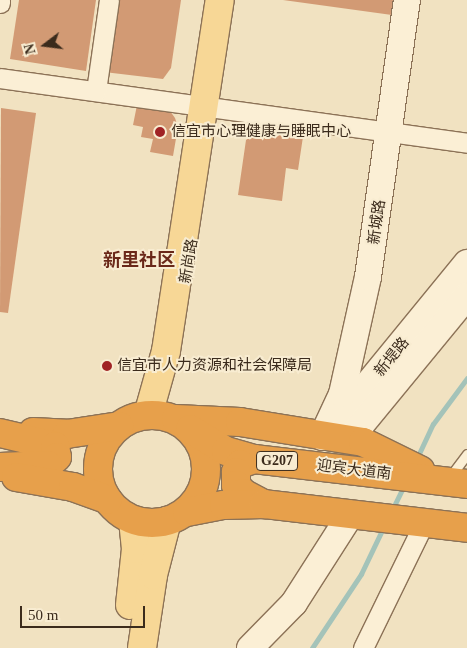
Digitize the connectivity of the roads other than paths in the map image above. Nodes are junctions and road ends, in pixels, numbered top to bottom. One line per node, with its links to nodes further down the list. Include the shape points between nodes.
1 (109, 0): 5 (street)
2 (220, 0): 6 (main road, 新尚路)
3 (408, 0): 7 (street, 新城路)
4 (0, 78): 5 (street)
5 (96, 91): 6 (street)
6 (205, 106): 7 (street); 11 (main road, 新尚路, via 166,350)
7 (390, 132): 8 (street); 14 (street, 新城路, via 368,277 342,394)
8 (467, 143)
9 (467, 263): 14 (street, 新堤路, via 343,418)
10 (467, 296): 15 (street, 新堤路, via 356,431)
11 (168, 420): 12 (highway); 14 (highway, via 240,422); 17 (highway, 迎宾大道南 / G207, via 226,451); 24 (highway, via 200,443 206,461 206,480 199,498)
12 (119, 426): 13 (highway, via 67,434); 21 (highway, via 100,453 98,469)
13 (0, 432): 18 (highway, via 55,446 57,456 48,465)
14 (317, 435): 15 (highway)
15 (371, 454): 17 (highway, 迎宾大道南 / G207); 20 (highway)
16 (467, 454): 20 (lane)
17 (254, 459): 22 (highway, via 240,464 236,485 243,493)
18 (0, 467)
19 (0, 475): 21 (highway, via 73,487)
20 (450, 482)
21 (108, 500): 25 (highway, via 120,513)
22 (264, 504): 23 (highway); 24 (highway, via 224,505)
23 (358, 515): 26 (highway); 30 (street, via 294,603)
24 (177, 517): 25 (highway, via 153,524); 29 (main road, via 153,575)
25 (133, 520): 28 (main road, via 135,572)
26 (421, 522): 27 (highway); 31 (street)
27 (467, 528)
28 (123, 648)
29 (142, 648)
30 (250, 648)
31 (363, 648)

